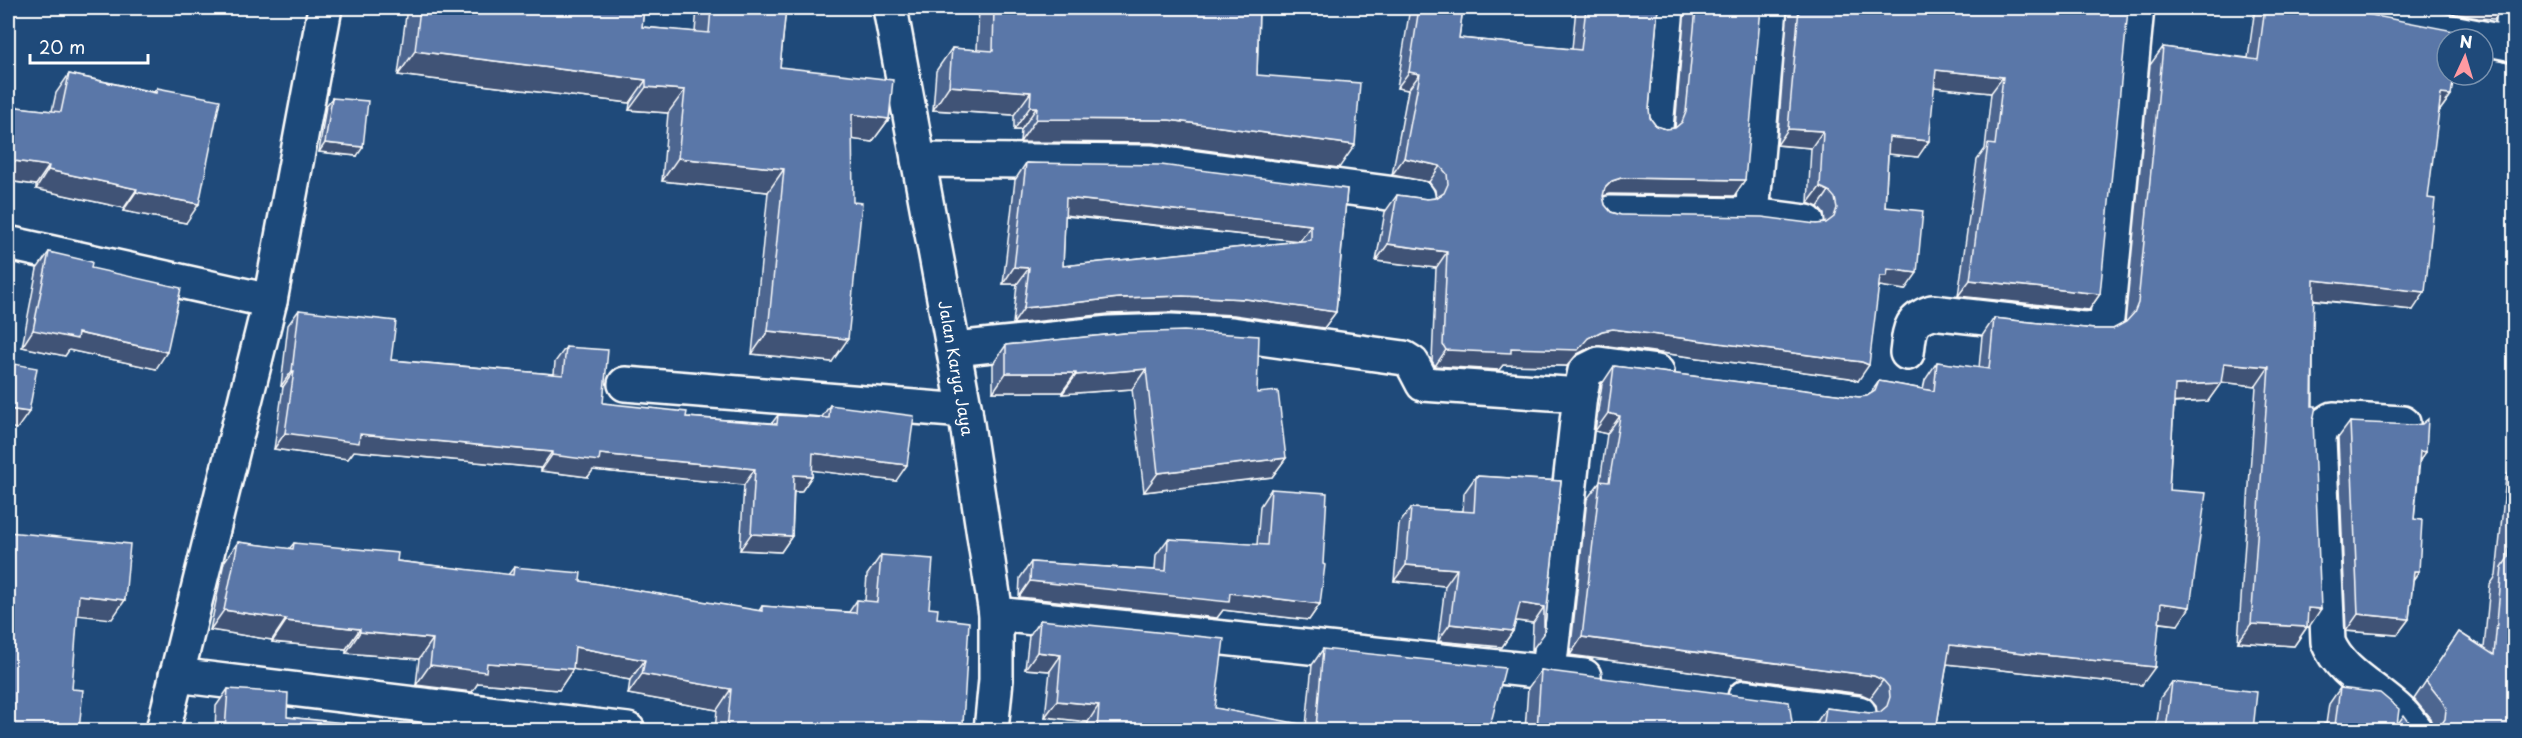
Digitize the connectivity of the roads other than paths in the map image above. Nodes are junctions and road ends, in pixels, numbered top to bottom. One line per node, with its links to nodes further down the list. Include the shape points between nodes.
1 (325, 8): 16 (street)
2 (890, 8): 10 (street, Jalan Karya Jaya)
3 (1666, 8): 9 (street)
4 (1770, 8): 13 (street)
5 (2137, 8): 18 (street, via 2107,319 2099,328 2083,329 1932,312 1911,325)
6 (2327, 8): 7 (street)
7 (2379, 13): 8 (street)
8 (2513, 34)
9 (1656, 127)
10 (918, 160): 11 (street, via 1151,162); 17 (street, Jalan Karya Jaya)
11 (1418, 197)
12 (1610, 213): 13 (street)
13 (1752, 215): 14 (street)
14 (1808, 222)
15 (8, 243): 16 (street)
16 (270, 301): 26 (street)
17 (954, 349): 21 (street, via 1110,333 1232,334 1404,358 1412,363 1423,384); 22 (street, Jalan Karya Jaya)
18 (1907, 353)
19 (1682, 375): 21 (street, via 1599,364 1585,371)
20 (625, 384): 22 (street)
21 (1580, 395): 25 (street)
22 (965, 411): 24 (street, Jalan Karya Jaya)
23 (2403, 423): 34 (street, via 2333,419 2322,426 2319,449 2328,642 2344,665 2400,712)
24 (996, 614): 25 (street); 33 (street, Jalan Karya Jaya)
25 (1549, 671): 27 (street)
26 (176, 675): 31 (street); 32 (street)
27 (1618, 680)
28 (1710, 693): 30 (street)
29 (1859, 713): 30 (street)
30 (1795, 718)
31 (163, 730)
32 (628, 730)
33 (991, 730)
34 (2415, 730)

